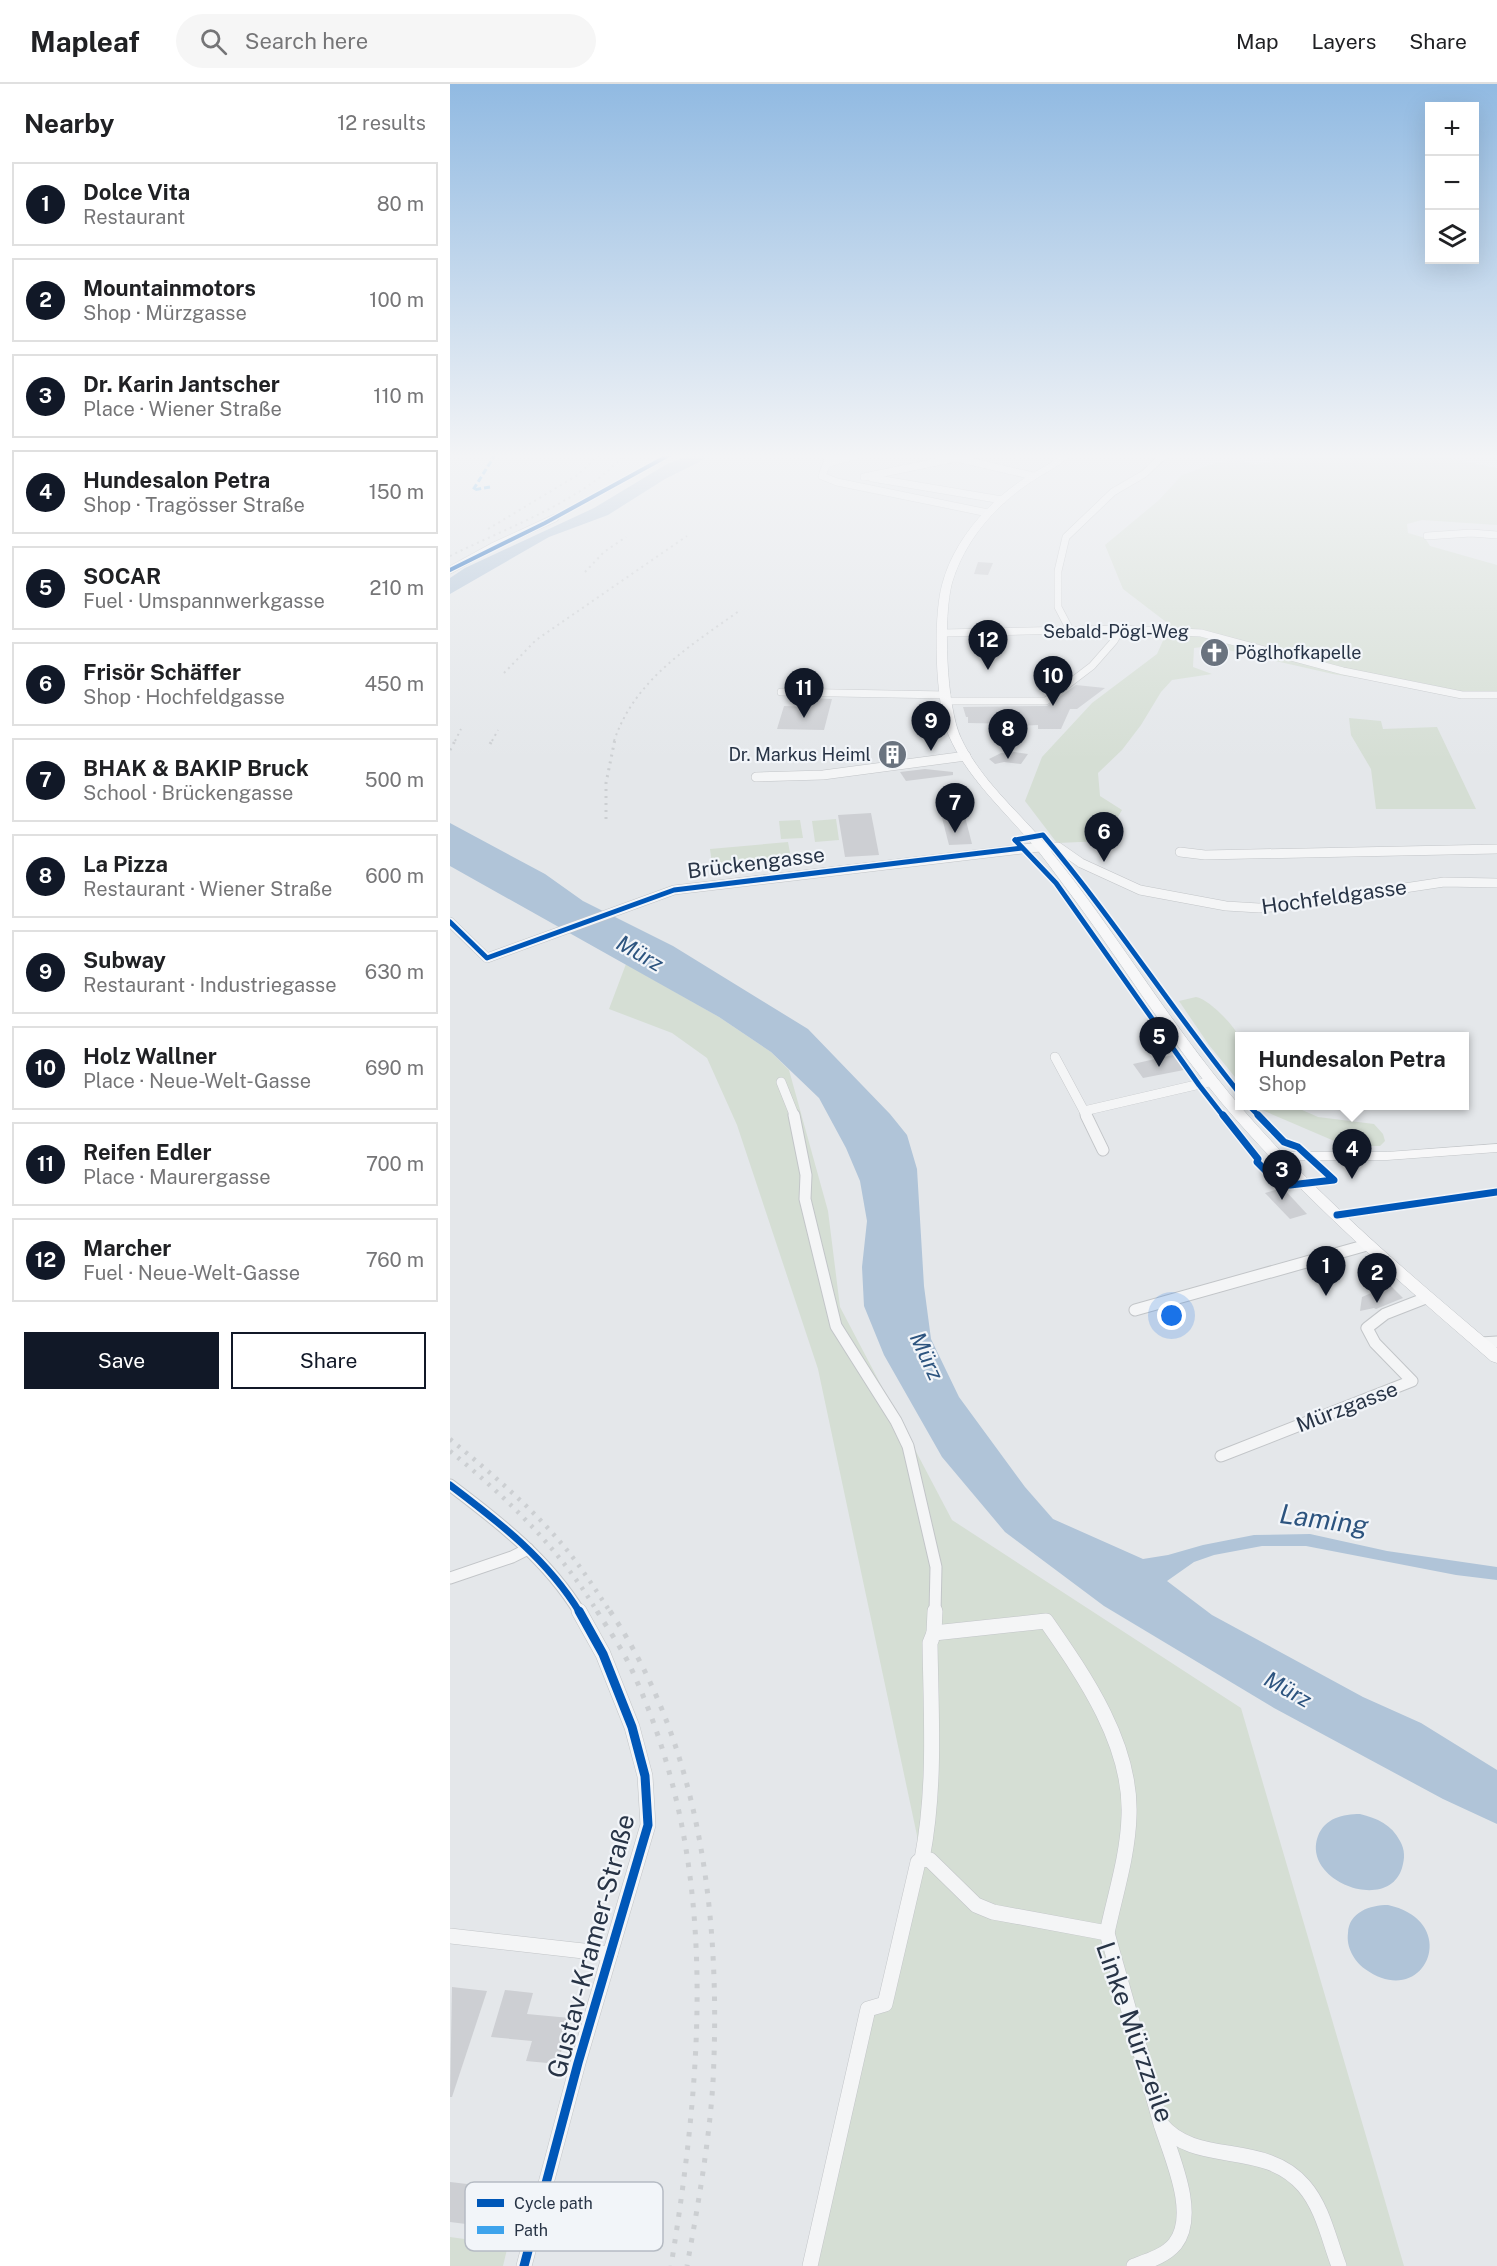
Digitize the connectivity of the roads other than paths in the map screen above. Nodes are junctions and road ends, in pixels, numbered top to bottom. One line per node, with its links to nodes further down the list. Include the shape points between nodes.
1 (473, 557): 4 (street)
2 (959, 557): 7 (main road, via 946,586)
3 (1061, 557): 6 (street, via 1058,607)
4 (450, 570)
5 (1121, 628): 6 (street, Sebald-Pögl-Weg); 9 (street, Sebald-Pögl-Weg, via 1202,633 1446,692); 10 (street, via 1100,658 1046,700)
6 (1070, 630): 7 (street, Sebald-Pögl-Weg)
7 (944, 633): 10 (main road)
8 (781, 692): 10 (street)
9 (1497, 695)
10 (947, 698): 11 (main road, via 952,733)
11 (966, 756): 12 (street, via 823,775); 13 (main road, via 997,800)
12 (756, 777)
13 (1040, 846): 16 (street, Hochfeldgasse, via 1058,847 1081,863 1140,890 1226,906 1286,906 1444,882); 17 (street, Brückengasse, via 674,890 487,958); 19 (main road)
14 (1497, 849): 15 (street, Hochfeldgasse, via 1205,855)
15 (1180, 852)
16 (1497, 883)
17 (450, 922)
18 (1055, 1057): 23 (street)
19 (1213, 1081): 21 (main road); 23 (street)
20 (782, 1082): 36 (street, via 793,1108 806,1175 805,1199 836,1326 908,1446 936,1567)
21 (1235, 1108)
22 (1237, 1110): 26 (main road)
23 (1084, 1111): 25 (street)
24 (1497, 1148): 26 (main road, via 1387,1156)
25 (1103, 1150)
26 (1279, 1156): 27 (main road)
27 (1367, 1245): 28 (main road); 29 (street)
28 (1426, 1298): 30 (main road); 32 (street, Mürzgasse, via 1381,1316 1367,1328 1375,1343 1412,1381)
29 (1135, 1310)
30 (1489, 1342): 31 (main road)
31 (1497, 1357)
32 (1221, 1456)
33 (452, 1490): 34 (street, Gustav-Kramer-Straße, via 491,1516)
34 (528, 1549): 35 (street); 40 (street, Gustav-Kramer-Straße, via 586,1620 626,1708 648,1784 648,1825)
35 (450, 1578)
36 (934, 1633): 37 (street, via 930,1643 931,1802); 38 (street, via 1046,1621 1079,1668 1128,1781 1130,1816)
37 (922, 1859): 38 (street, Linke Mürzzeile, via 930,1860 975,1905 993,1912); 45 (street, via 918,1862 885,2004 868,2009)
38 (1107, 1933): 41 (street, Linke Mürzzeile)
39 (450, 1936): 40 (street)
40 (610, 1954): 42 (street, Gustav-Kramer-Straße)
41 (1161, 2124): 46 (street, via 1186,2211 1185,2226 1162,2256); 47 (street, Linke Mürzzeile, via 1175,2139 1245,2153 1288,2173 1304,2187)
42 (547, 2182)
43 (528, 2251): 44 (street, Gustav-Kramer-Straße)
44 (524, 2266)
45 (810, 2266)
46 (1134, 2266)
47 (1339, 2266)

